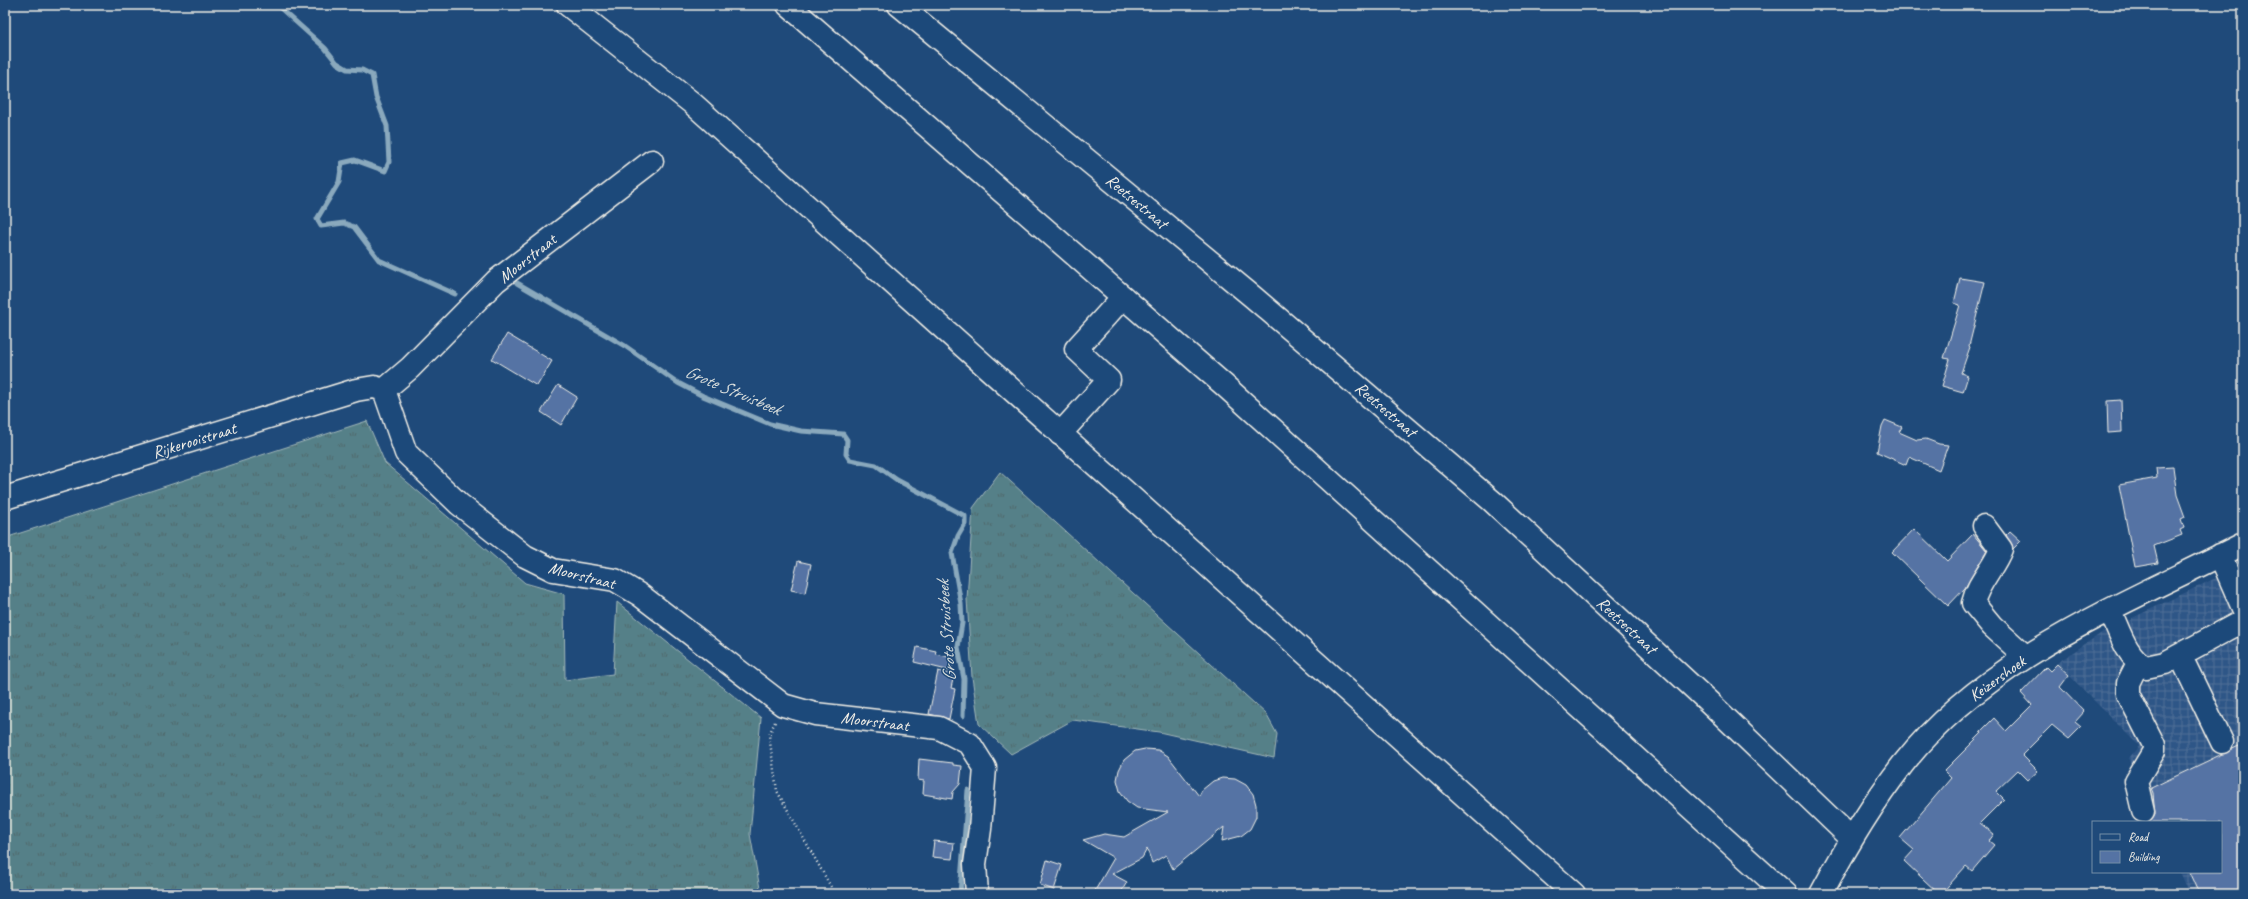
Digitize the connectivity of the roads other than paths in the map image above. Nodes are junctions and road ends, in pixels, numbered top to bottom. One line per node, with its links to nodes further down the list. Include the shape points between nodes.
1 (568, 5): 7 (main road, via 692,103)
2 (788, 5): 5 (main road)
3 (899, 5): 20 (main road, Reetsestraat, via 1260,302 1486,496 1705,698)
4 (652, 161): 6 (main road, Moorstraat, via 496,281 410,368)
5 (1123, 297): 7 (main road, via 1076,349 1109,380); 21 (main road, via 1236,396)
6 (384, 390): 8 (main road, Rijkerooistraat, via 374,387 356,390); 22 (main road, Moorstraat, via 406,453 459,504 519,551 553,570 615,580 640,595 782,705 815,714 939,728 970,744 984,768 975,864)
7 (1060, 434): 23 (main road)
8 (5, 498)
9 (1984, 526): 16 (main road, via 2001,549 1998,558 1982,580 1973,603 1992,626)
10 (2243, 544): 11 (main road, Keizershoek)
11 (2220, 555): 12 (main road); 13 (main road, Keizershoek)
12 (2243, 608)
13 (2110, 611): 16 (main road, Keizershoek); 17 (main road)
14 (2243, 621): 15 (main road)
15 (2180, 655): 17 (main road, via 2151,668); 18 (main road)
16 (2026, 657): 20 (main road, Keizershoek, via 1968,698 1928,736 1904,763)
17 (2138, 663): 19 (main road, via 2128,683 2128,694 2154,745 2151,759 2136,781)
18 (2222, 742)
19 (2143, 811)
20 (1851, 838): 24 (main road, Keizershoek)
21 (1784, 892)
22 (977, 894)
23 (1574, 894)
24 (1820, 894)

